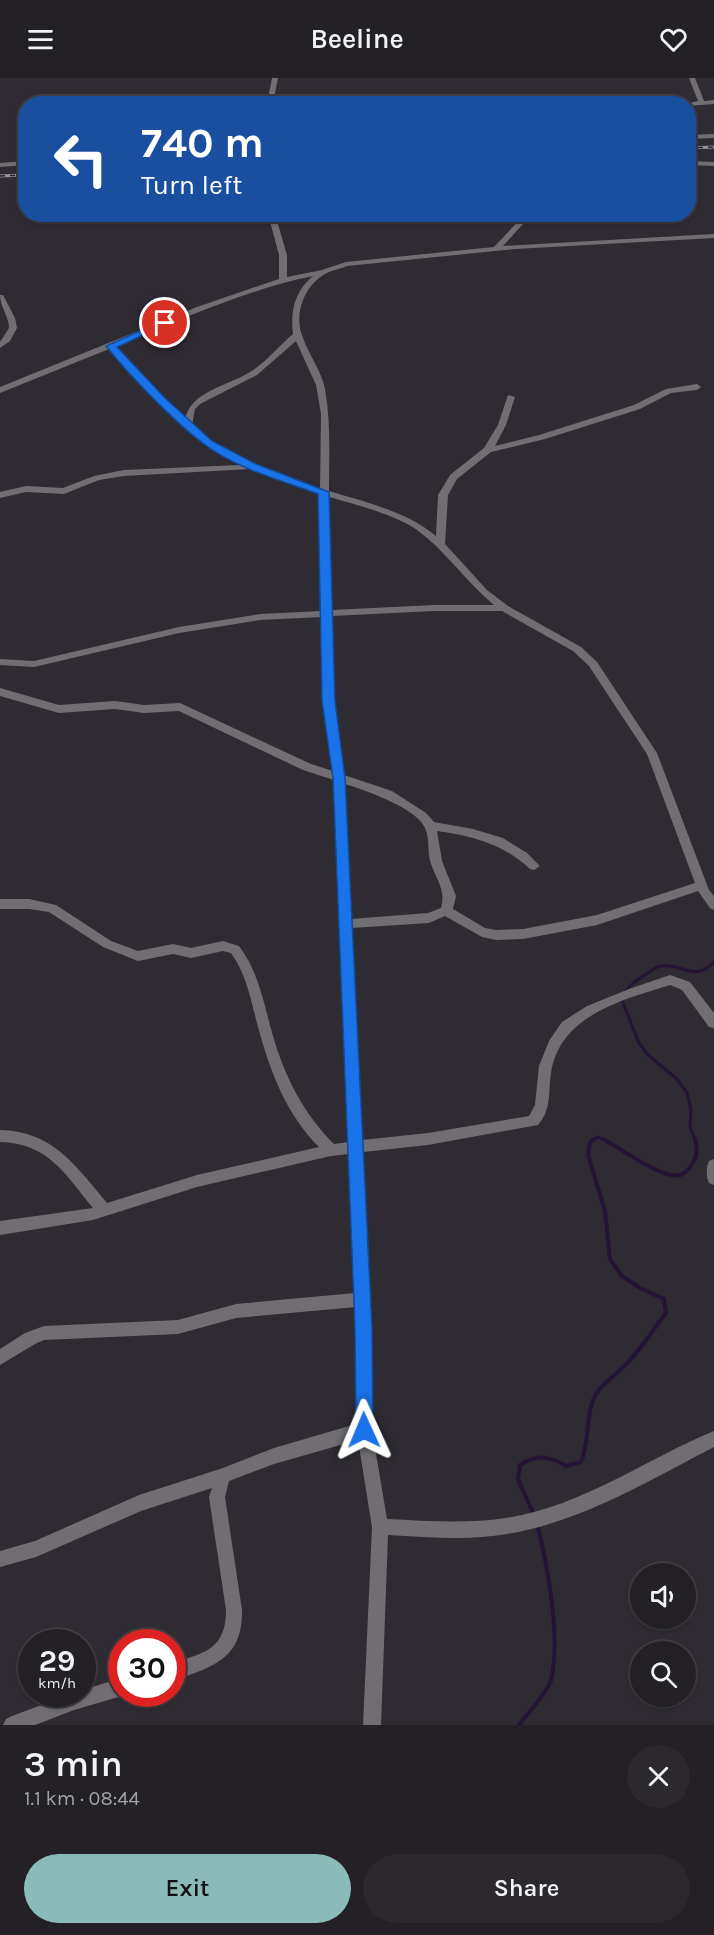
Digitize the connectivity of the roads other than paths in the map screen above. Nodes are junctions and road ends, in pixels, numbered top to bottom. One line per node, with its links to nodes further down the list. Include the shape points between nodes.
1 (275, 78): 3 (street)
2 (692, 78): 6 (street)
3 (272, 96)
4 (714, 102): 6 (street)
5 (696, 103): 6 (street)
6 (702, 103)
7 (714, 136): 8 (street)
8 (696, 137)
9 (696, 163): 11 (street)
10 (18, 164): 12 (street)
11 (714, 164)
12 (0, 165)
13 (274, 222): 18 (street, via 286,267)
14 (522, 222): 16 (street)
15 (714, 236): 16 (street)
16 (497, 249): 17 (street, via 363,262)
17 (323, 272): 18 (street); 20 (street, via 306,286 299,300)
18 (283, 280): 22 (street)
19 (0, 298): 21 (street, via 14,329)
20 (297, 335): 26 (street, via 245,380 197,402 191,409); 29 (street, via 315,373 325,414)
21 (0, 346)
22 (111, 346): 24 (street); 26 (street)
23 (697, 387): 27 (street, via 669,391 637,407)
24 (0, 390)
25 (511, 397): 27 (street)
26 (188, 425): 28 (street, via 208,443)
27 (488, 450): 31 (street, via 448,484 441,506)
28 (252, 467): 29 (street); 30 (street, via 124,473 64,491 26,489)
29 (324, 492): 31 (street, via 408,521); 33 (street)
30 (0, 495)
31 (440, 544): 32 (street, via 472,582)
32 (504, 608): 33 (street); 39 (street, via 577,650 593,664 652,753)
33 (326, 613): 34 (street, via 207,624 42,662); 36 (street, via 328,701)
34 (0, 662)
35 (0, 692): 36 (street, via 60,709 176,706)
36 (339, 778): 37 (street, via 398,799); 43 (street)
37 (431, 826): 38 (street, via 500,840); 42 (street, via 436,861 450,897)
38 (534, 866)
39 (702, 885): 41 (street); 42 (street, via 597,920 523,934 488,934)
40 (0, 904): 47 (street, via 52,908 107,944 138,956 173,949 191,953 223,946 235,950 253,986 285,1089 310,1130)
41 (714, 905)
42 (446, 911): 43 (street, via 429,918)
43 (345, 924): 46 (street)
44 (714, 1023): 46 (street, via 684,985 673,980 660,983 578,1017 563,1029 544,1071 542,1107 534,1121)
45 (0, 1136): 50 (street, via 21,1135 40,1143 73,1173)
46 (354, 1147): 47 (street); 52 (street)
47 (331, 1150): 50 (street, via 217,1176)
48 (714, 1165): 49 (street)
49 (714, 1179)
50 (104, 1210): 51 (street)
51 (0, 1228)
52 (362, 1299): 53 (street, via 236,1311 178,1326 44,1334 30,1338); 54 (street)
53 (0, 1358)
54 (364, 1430): 56 (street); 57 (street)
55 (714, 1439): 57 (street, via 589,1500 520,1523 477,1530)
56 (223, 1476): 58 (street, via 139,1503 36,1548); 59 (street, via 217,1503 235,1627 220,1653)
57 (380, 1527): 62 (street)
58 (0, 1559)
59 (186, 1666)
60 (108, 1691): 61 (street)
61 (12, 1725)
62 (372, 1725)

